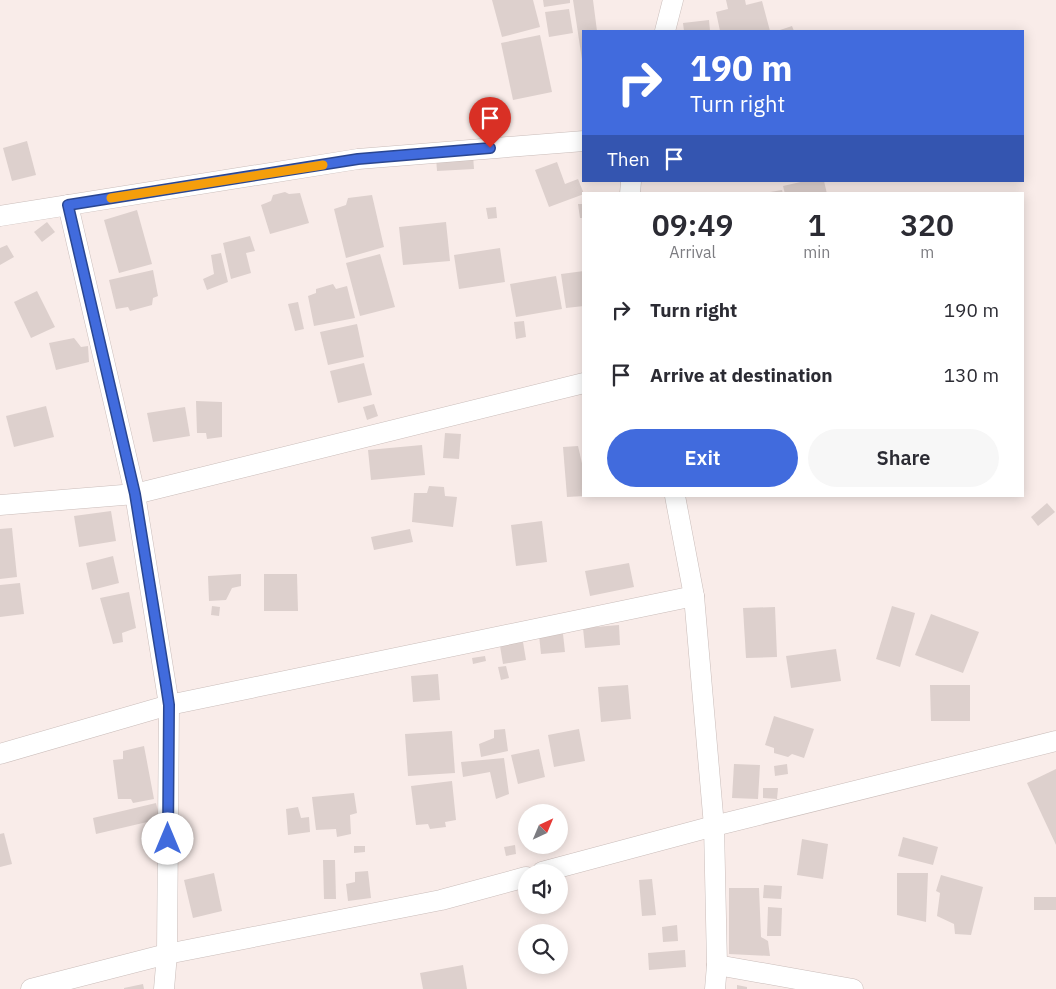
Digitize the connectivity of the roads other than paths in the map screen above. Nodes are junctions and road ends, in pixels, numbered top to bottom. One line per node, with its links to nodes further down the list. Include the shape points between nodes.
1 (672, 0): 2 (street)
2 (665, 30)
3 (582, 141): 4 (street, via 358,159)
4 (68, 205): 5 (street); 7 (street)
5 (0, 216)
6 (582, 383): 7 (street)
7 (135, 494): 9 (street); 11 (street)
8 (675, 497): 10 (street)
9 (0, 504)
10 (694, 596): 11 (street); 14 (street)
11 (169, 705): 13 (street); 17 (street)
12 (1056, 741): 14 (street)
13 (0, 754)
14 (714, 826): 15 (street); 18 (street)
15 (568, 865)
16 (518, 879): 17 (street, via 441,900)
17 (167, 954): 19 (street); 20 (street)
18 (718, 965): 21 (street); 22 (street)
19 (31, 989)
20 (164, 989)
21 (715, 989)
22 (853, 989)

